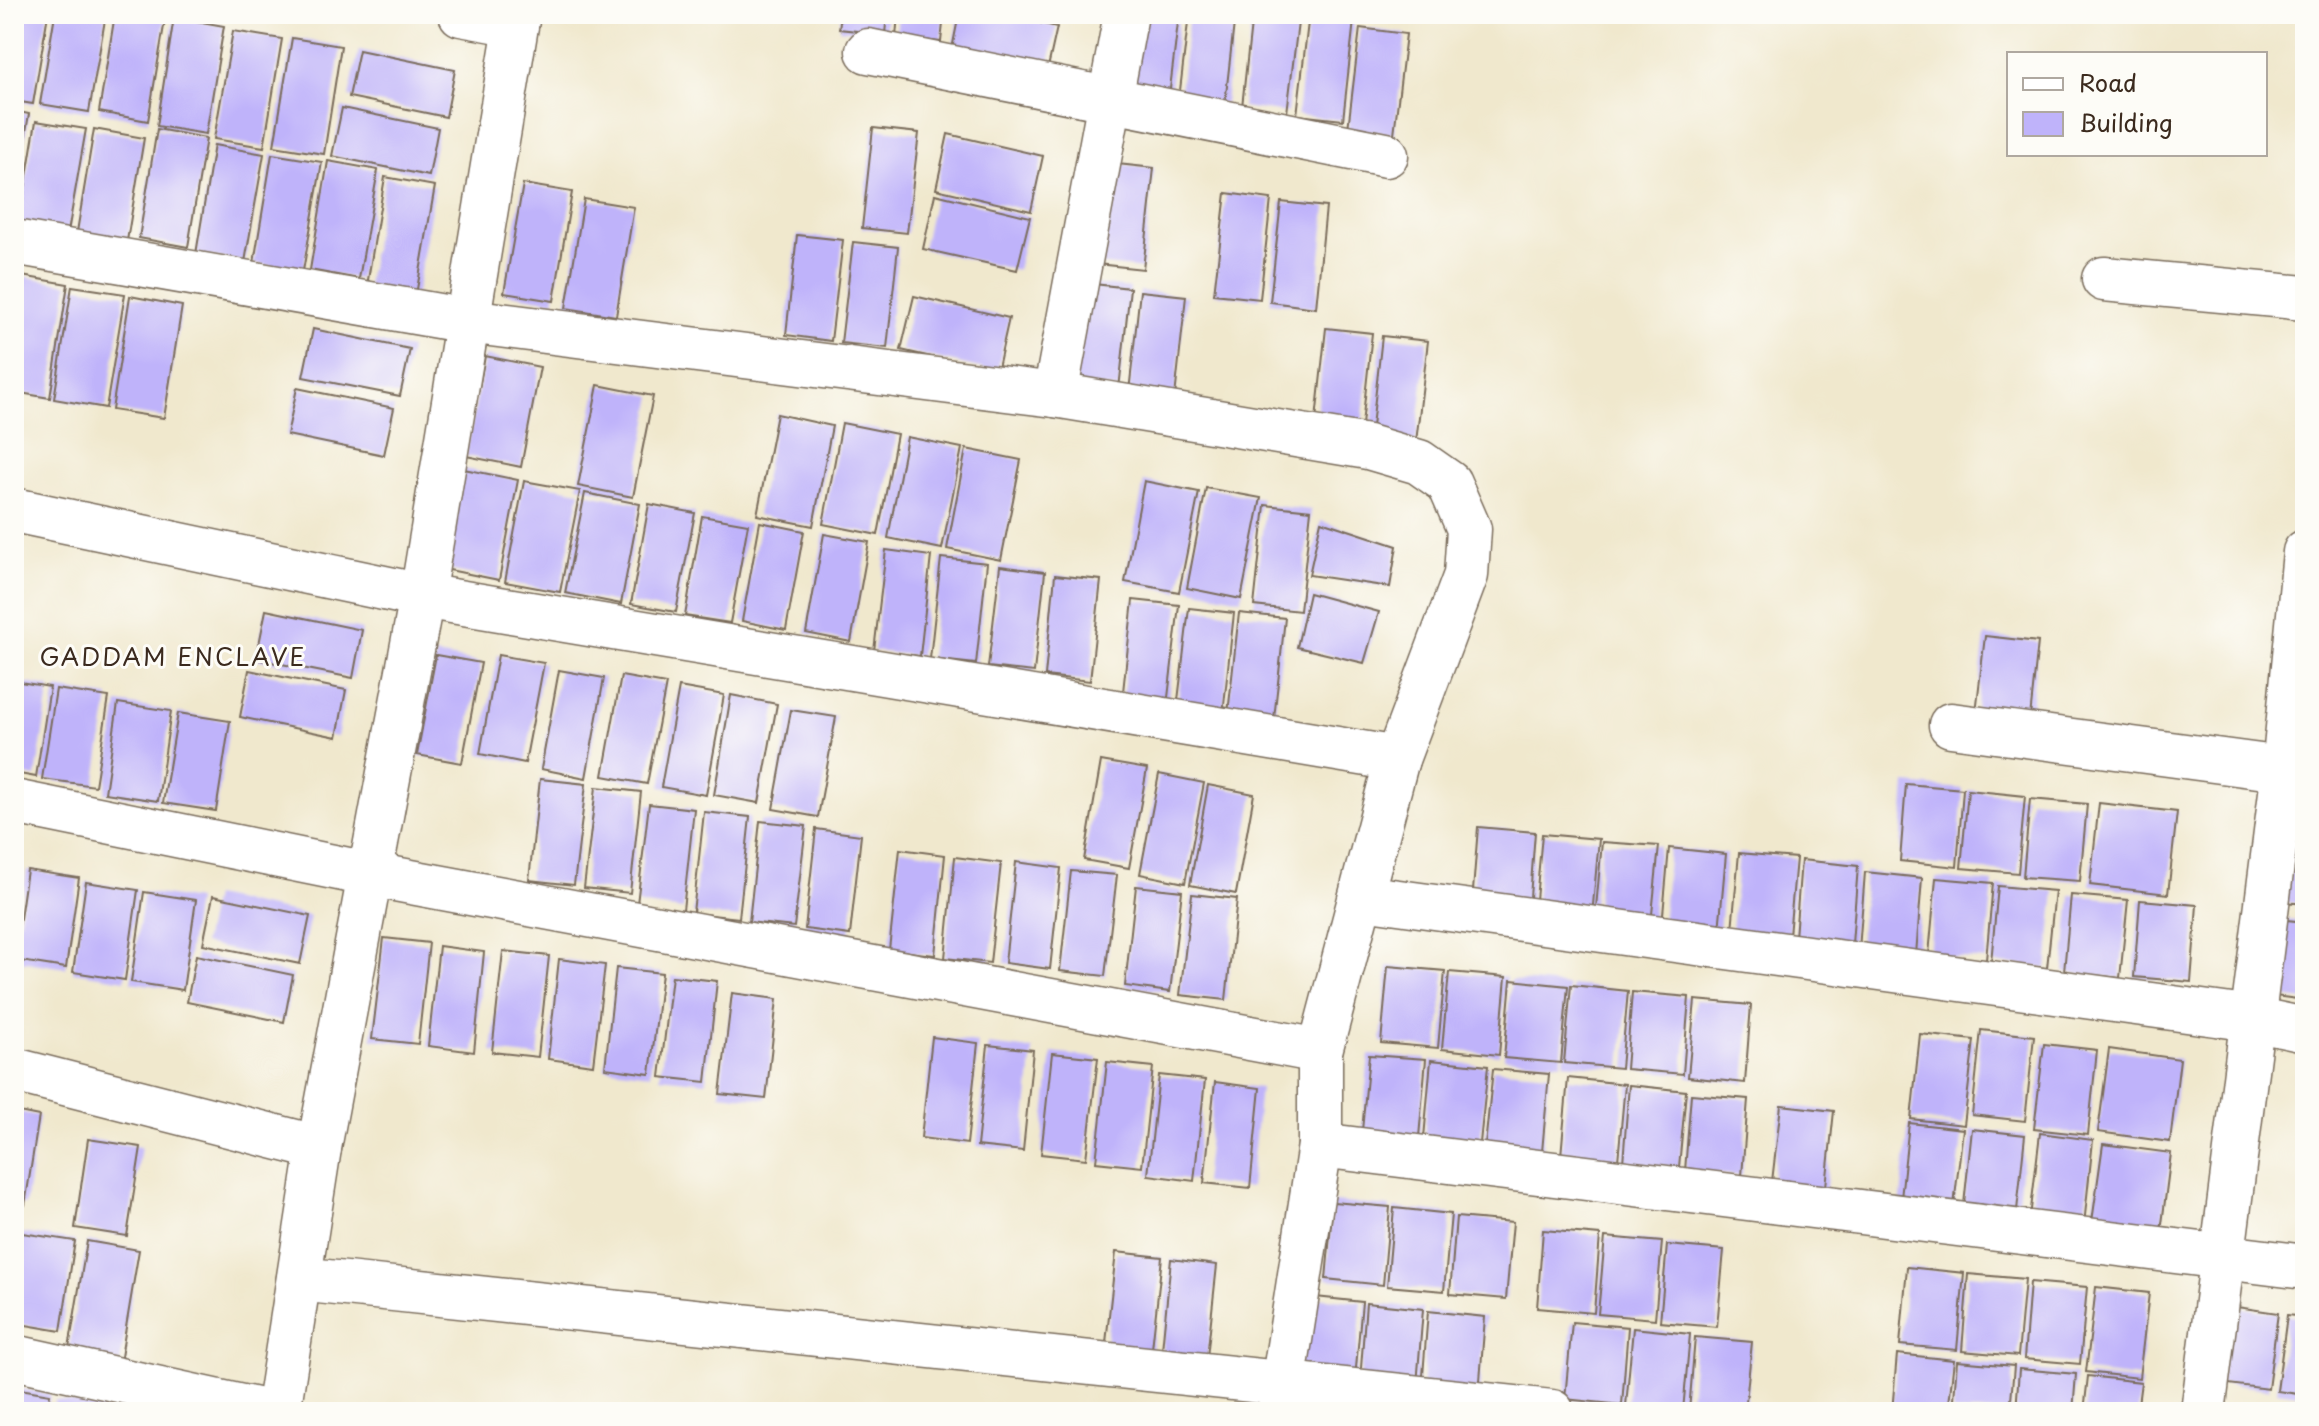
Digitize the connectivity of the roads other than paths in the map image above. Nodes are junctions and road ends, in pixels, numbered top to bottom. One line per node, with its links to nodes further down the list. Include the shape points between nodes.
1 (461, 14): 3 (street)
2 (1126, 14): 5 (street)
3 (517, 19): 10 (street)
4 (868, 51): 5 (street)
5 (1111, 99): 6 (street); 11 (street)
6 (1386, 155)
7 (14, 242): 10 (street)
8 (2104, 279): 9 (street)
9 (2305, 298)
10 (467, 321): 11 (street); 14 (street)
11 (1055, 395): 16 (street, via 1368,447 1419,462 1449,483 1469,529 1466,575)
12 (14, 510): 14 (street)
13 (2305, 552): 17 (street)
14 (422, 596): 16 (street); 19 (street)
15 (1951, 725): 17 (street)
16 (1397, 759): 20 (street)
17 (2295, 770): 21 (street)
18 (14, 802): 19 (street)
19 (368, 874): 23 (street); 26 (street)
20 (1362, 897): 21 (street); 23 (street)
21 (2253, 1019): 22 (street); 27 (street)
22 (2305, 1030)
23 (1320, 1051): 25 (street)
24 (14, 1070): 26 (street)
25 (1320, 1145): 27 (street); 31 (street)
26 (319, 1148): 29 (street)
27 (2222, 1256): 28 (street); 35 (street)
28 (2305, 1267)
29 (299, 1279): 31 (street); 33 (street)
30 (14, 1357): 32 (street)
31 (1282, 1398): 34 (street)
32 (265, 1412)
33 (278, 1412)
34 (1552, 1412)
35 (2203, 1412)

